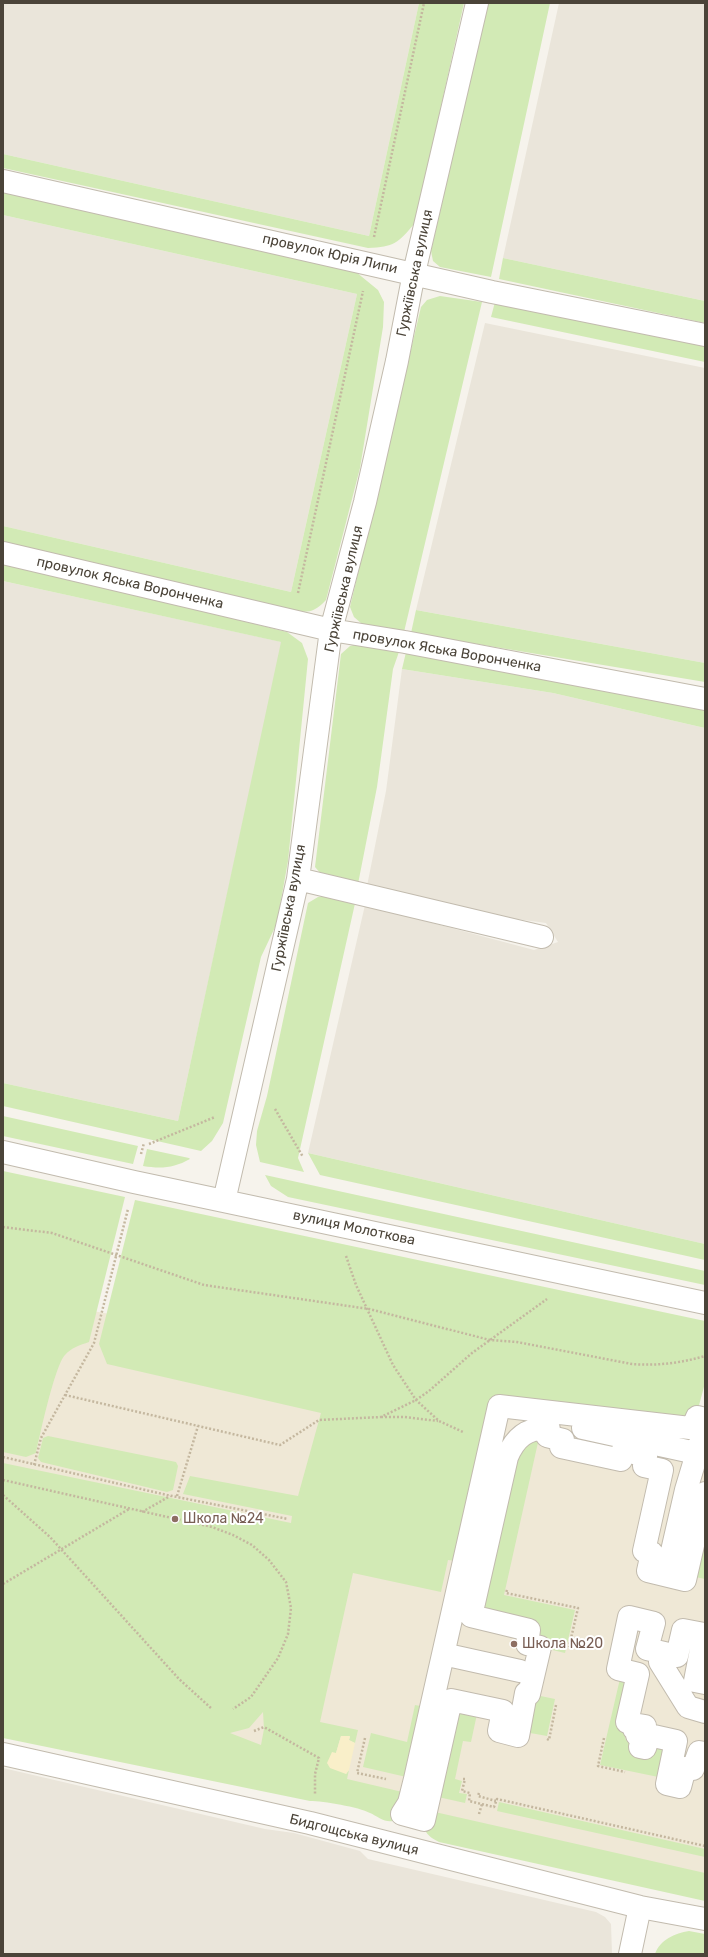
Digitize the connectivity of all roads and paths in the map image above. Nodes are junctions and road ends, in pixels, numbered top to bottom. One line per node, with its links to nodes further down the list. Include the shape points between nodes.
1 (424, 3): 4 (path)
2 (477, 3): 5 (street, Гуржіївська вулиця)
3 (3, 181): 4 (street, провулок Юрія Липи)
4 (369, 263): 5 (street, провулок Юрія Липи); 8 (path)
5 (414, 273): 6 (street, провулок Юрія Липи, via 492,292); 9 (street, Гуржіївська вулиця, via 365,502)
6 (705, 335)
7 (3, 553): 8 (street, провулок Яська Воронченка)
8 (292, 620): 9 (street, провулок Яська Воронченка)
9 (331, 630): 10 (street, провулок Яська Воронченка); 11 (street, Гуржіївська вулиця)
10 (705, 699)
11 (298, 879): 12 (street); 13 (street, Гуржіївська вулиця)
12 (542, 937)
13 (249, 1091): 14 (street, Гуржіївська вулиця); 17 (path, via 267,1096)
14 (243, 1117): 15 (path, via 225,1113); 18 (street, Гуржіївська вулиця)
15 (148, 1144)
16 (3, 1152): 18 (street, вулиця Молоткова)
17 (303, 1157)
18 (224, 1201): 20 (street, вулиця Молоткова)
19 (128, 1206): 22 (path)
20 (345, 1226): 23 (street, вулиця Молоткова); 25 (path, via 342,1244 356,1285)
21 (3, 1227): 22 (path, via 52,1233)
22 (116, 1255): 25 (path, via 204,1285); 28 (path, via 94,1343)
23 (578, 1276): 24 (street, вулиця Молоткова); 26 (path)
24 (705, 1303)
25 (369, 1309): 26 (path); 29 (path, via 393,1365)
26 (490, 1340): 27 (path, via 517,1342 652,1366); 29 (path)
27 (705, 1356)
28 (65, 1395): 33 (path); 38 (path, via 41,1438)
29 (416, 1400): 30 (path); 32 (path)
30 (381, 1417): 32 (path); 33 (path, via 319,1420 280,1445)
31 (705, 1419): 35 (street, via 697,1417 690,1428 499,1406)
32 (439, 1421): 35 (path, via 478,1439)
33 (198, 1426): 43 (path)
34 (705, 1426): 36 (street)
35 (489, 1451): 67 (street, via 415,1779 409,1803 402,1814)
36 (701, 1454): 48 (street); 50 (street, via 551,1421 534,1420 517,1427 503,1443 497,1457)
37 (3, 1458): 38 (path)
38 (34, 1465): 42 (path)
39 (3, 1480): 44 (path)
40 (705, 1493): 67 (street, via 685,1580 648,1571 652,1553 644,1551 662,1470 644,1466 646,1456 623,1450 620,1460 561,1447 563,1440 547,1436 549,1429 530,1430 517,1440 507,1457 471,1616 529,1630 527,1644 540,1647 529,1694 526,1693 518,1736 499,1731 503,1712 451,1700 424,1820)
41 (3, 1495): 47 (path)
42 (171, 1495): 43 (path); 45 (path)
43 (177, 1496): 46 (path)
44 (130, 1509): 45 (path); 47 (path)
45 (142, 1512): 55 (path, via 212,1527 252,1544 269,1560 286,1582 291,1608 286,1640 278,1658 251,1697)
46 (288, 1519)
47 (61, 1549): 49 (path); 54 (path, via 179,1679)
48 (667, 1573)
49 (3, 1584)
50 (452, 1656): 52 (street); 62 (street)
51 (660, 1662): 56 (street, via 688,1707)
52 (520, 1671)
53 (705, 1683): 59 (street, via 695,1681 704,1634 683,1630 677,1656 662,1653 648,1649 654,1623 629,1617 618,1669 638,1674 627,1722 635,1724 634,1729 638,1730 639,1725 645,1726 644,1733 638,1732 637,1735 643,1736 640,1747 645,1748 649,1735 676,1741 667,1784 680,1787 685,1768 693,1769 699,1752)
54 (212, 1709)
55 (233, 1709)
56 (705, 1712)
57 (254, 1731): 61 (path, via 264,1727 319,1758)
58 (365, 1738): 62 (path, via 357,1773)
59 (705, 1753)
60 (3, 1754): 68 (street, Бидгощська вулиця)
61 (315, 1774)
62 (422, 1788): 67 (street)
63 (479, 1793): 64 (path, via 478,1796)
64 (496, 1801)
65 (482, 1804): 66 (path)
66 (479, 1814)
67 (413, 1817): 68 (street)
68 (406, 1848): 69 (street, Бидгощська вулиця)
69 (640, 1907): 70 (street, Бидгощська вулиця); 71 (street)
70 (705, 1919)
71 (630, 1954)

